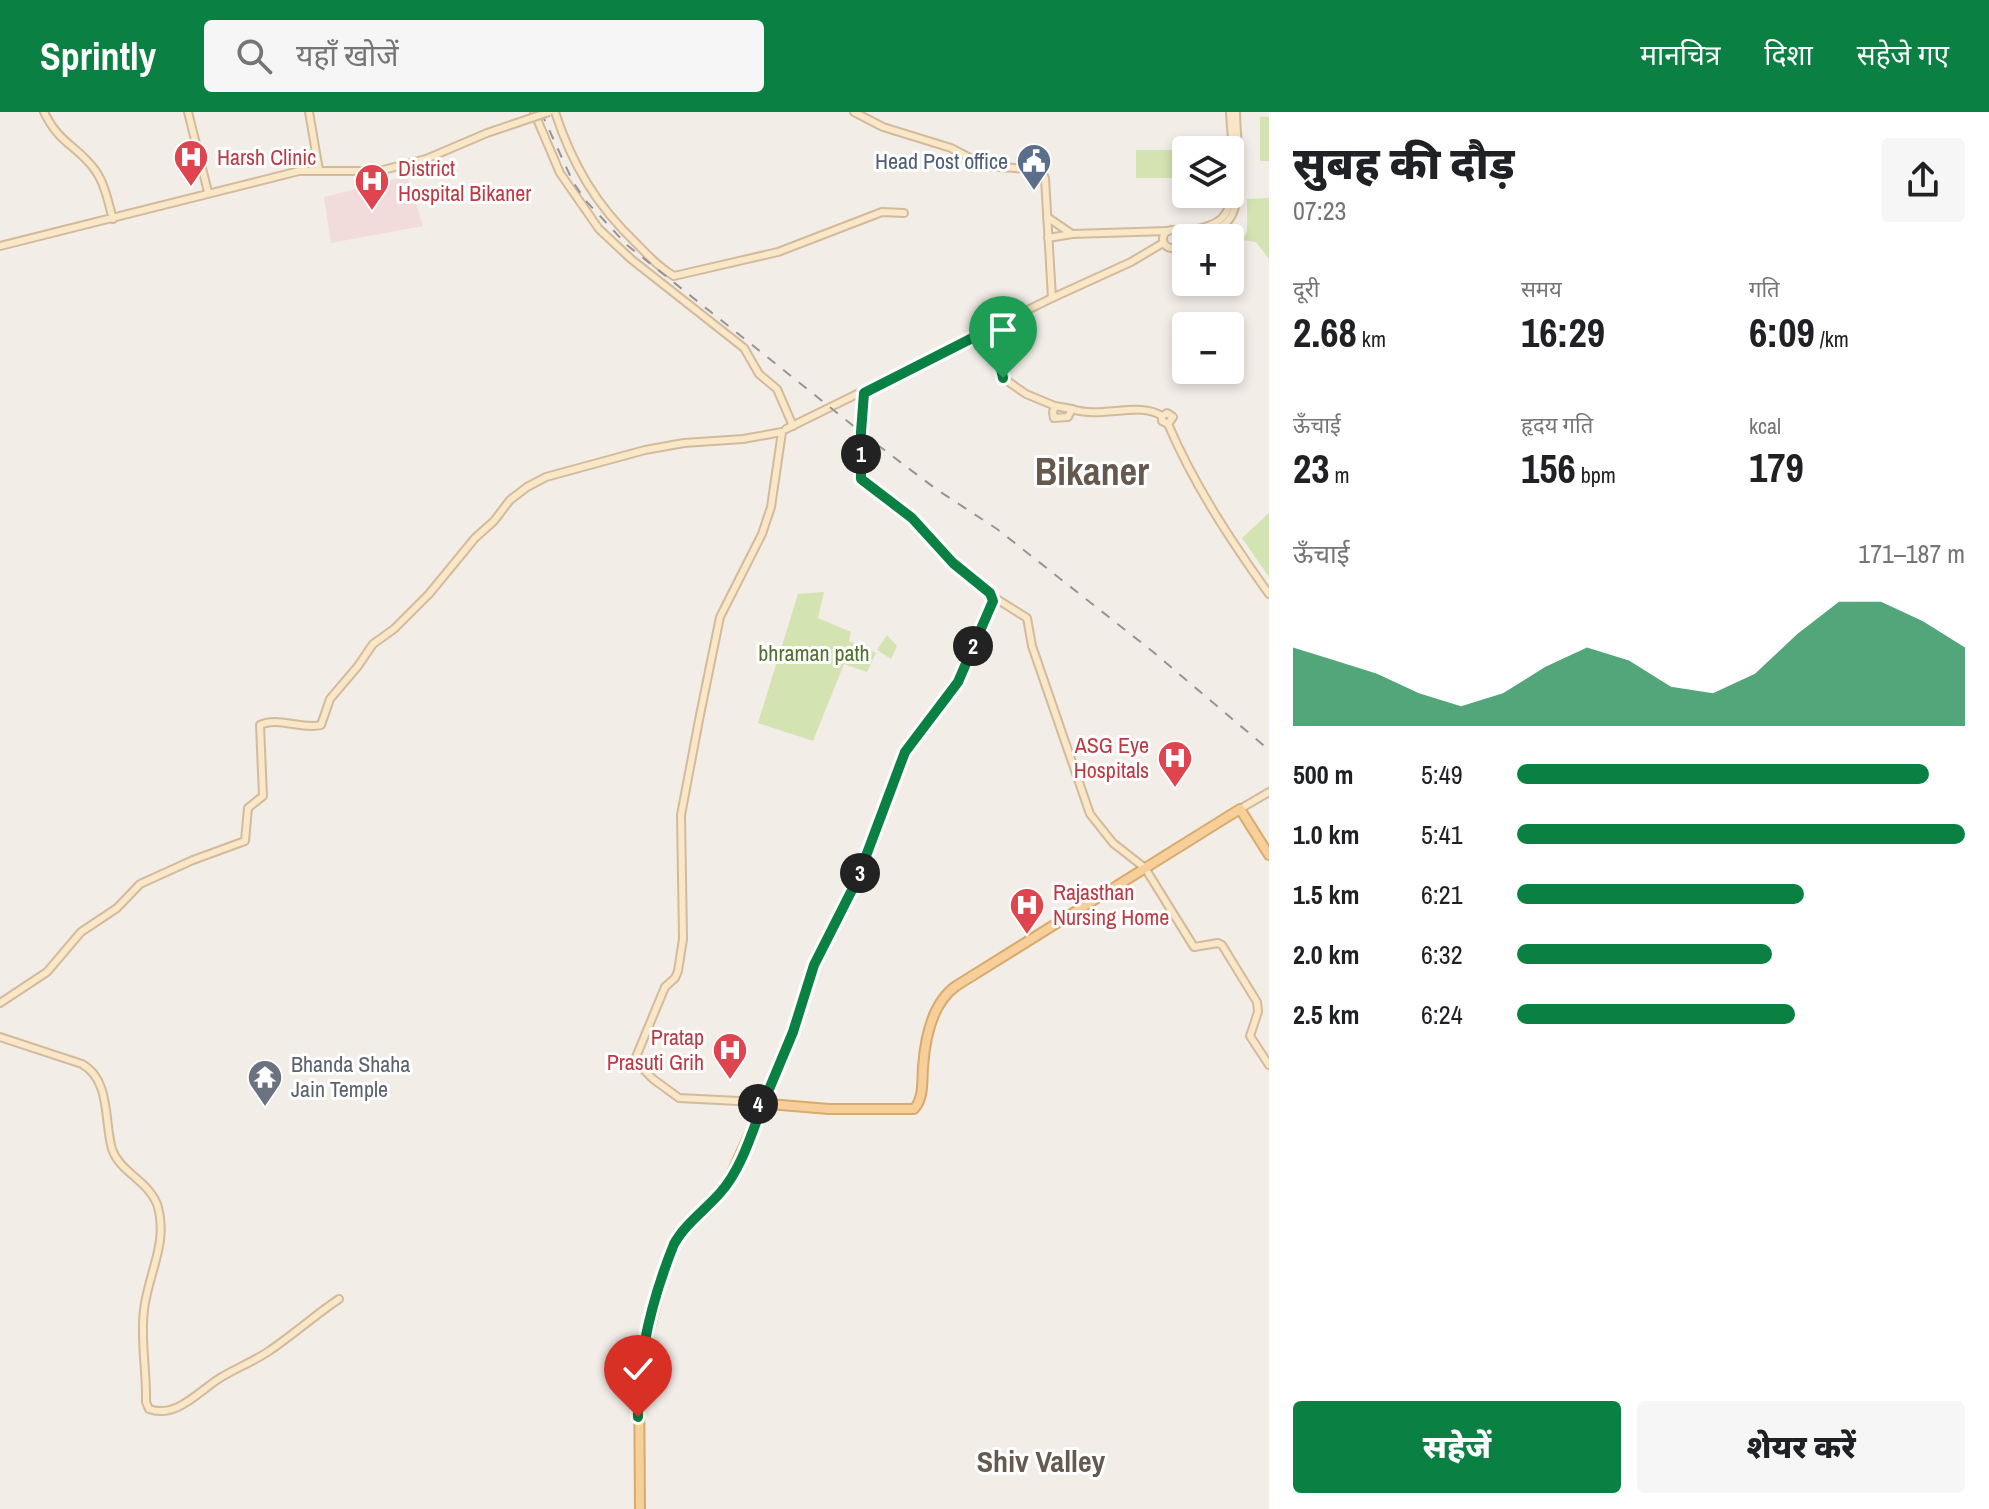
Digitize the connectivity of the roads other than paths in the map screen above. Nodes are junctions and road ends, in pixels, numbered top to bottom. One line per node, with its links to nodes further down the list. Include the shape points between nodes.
1 (44, 112): 13 (street, via 62,140 94,169)
2 (188, 112): 10 (street)
3 (309, 112): 9 (street)
4 (534, 112): 27 (street, via 560,173 599,229 744,348 759,374 777,389)
5 (549, 112): 9 (street, bridge, via 426,159 379,171)
6 (555, 112): 11 (street, via 578,171 598,202 674,276 778,252 882,212)
7 (854, 112): 12 (street, via 985,166 1041,170)
8 (1233, 112): 14 (street, via 1232,189 1228,210)
9 (319, 170): 10 (street)
10 (208, 192): 13 (street)
11 (904, 213)
12 (1047, 217): 17 (street); 18 (street)
13 (113, 219): 20 (street)
14 (1212, 224)
15 (1168, 231): 16 (street); 17 (street); 19 (street)
16 (1172, 233)
17 (1072, 234): 18 (street)
18 (1048, 238): 22 (street)
19 (1163, 243): 21 (street); 22 (street)
20 (0, 246)
21 (1172, 248)
22 (1052, 298): 23 (street)
23 (992, 328): 24 (street); 25 (street, via 1003,378)
24 (864, 393): 27 (street); 29 (street, via 862,481 912,518)
25 (1055, 406): 26 (street); 26 (street, via 1054,418 1068,417)
26 (1072, 409): 28 (street, via 1145,410 1162,416)
27 (786, 430): 34 (street, via 658,447 550,475 527,487 429,594 373,644 330,699 321,725 260,725 263,796 248,808 244,842 140,884 117,908 81,932 47,972); 37 (street, via 762,534 720,617 699,720 681,815 683,939 678,971 665,987 636,1057 679,1098)
28 (1269, 594)
29 (992, 596): 33 (street, via 1027,618 1090,814 1113,843); 37 (street, via 958,682 905,752 857,880 814,965)
30 (1269, 792): 31 (street)
31 (1240, 809): 32 (main road); 33 (main road)
32 (1269, 855)
33 (1145, 868): 36 (street, via 1194,947 1222,945 1257,1002 1250,1036); 37 (main road, via 949,991 928,1033 916,1108)
34 (0, 1003)
35 (0, 1037): 38 (street, via 91,1071 102,1094 113,1150 157,1204 160,1251 143,1312 149,1409 185,1404)
36 (1269, 1065)
37 (763, 1104): 39 (main road, via 726,1186 680,1234 671,1251 639,1370)
38 (339, 1299)
39 (638, 1509)

